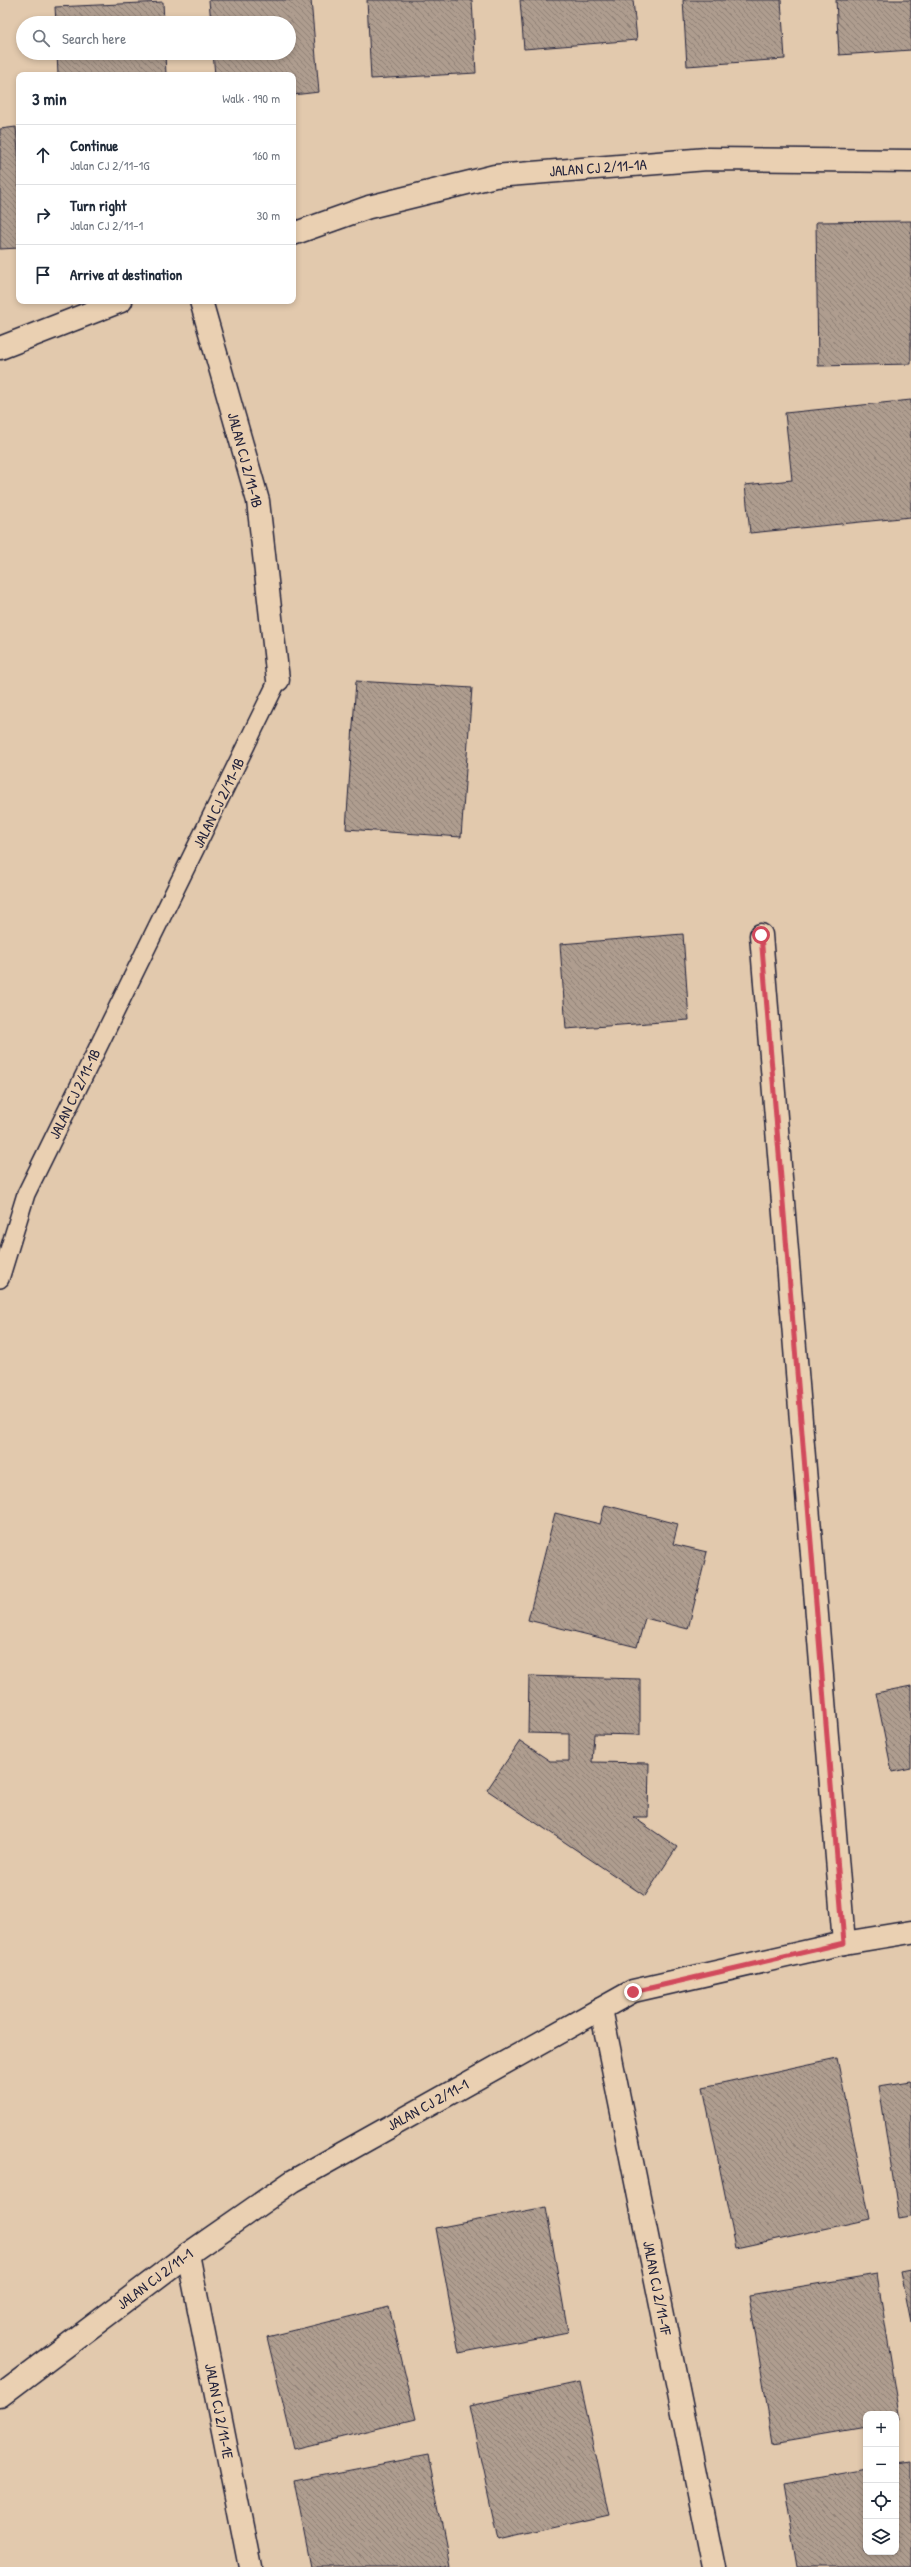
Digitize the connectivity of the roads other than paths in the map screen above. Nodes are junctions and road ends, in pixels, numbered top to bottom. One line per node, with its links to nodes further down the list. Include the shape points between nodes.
1 (911, 161): 2 (street, JALAN CJ 2/11-1A, via 707,160 495,176 369,207)
2 (296, 233)
3 (113, 304): 5 (street)
4 (202, 304): 6 (street, JALAN CJ 2/11-1B, via 258,501)
5 (0, 348)
6 (278, 680): 8 (lane, JALAN CJ 2/11-1B, via 26,1194)
7 (761, 935): 10 (street)
8 (0, 1279)
9 (911, 1932): 10 (street, JALAN CJ 2/11-1)
10 (844, 1943): 11 (street, JALAN CJ 2/11-1, via 633,1992)
11 (601, 2009): 12 (street, JALAN CJ 2/11-1, via 293,2180); 15 (street, JALAN CJ 2/11-1F)
12 (188, 2254): 13 (street, JALAN CJ 2/11-1); 14 (street, JALAN CJ 2/11-1E)
13 (0, 2396)
14 (250, 2567)
15 (714, 2567)

